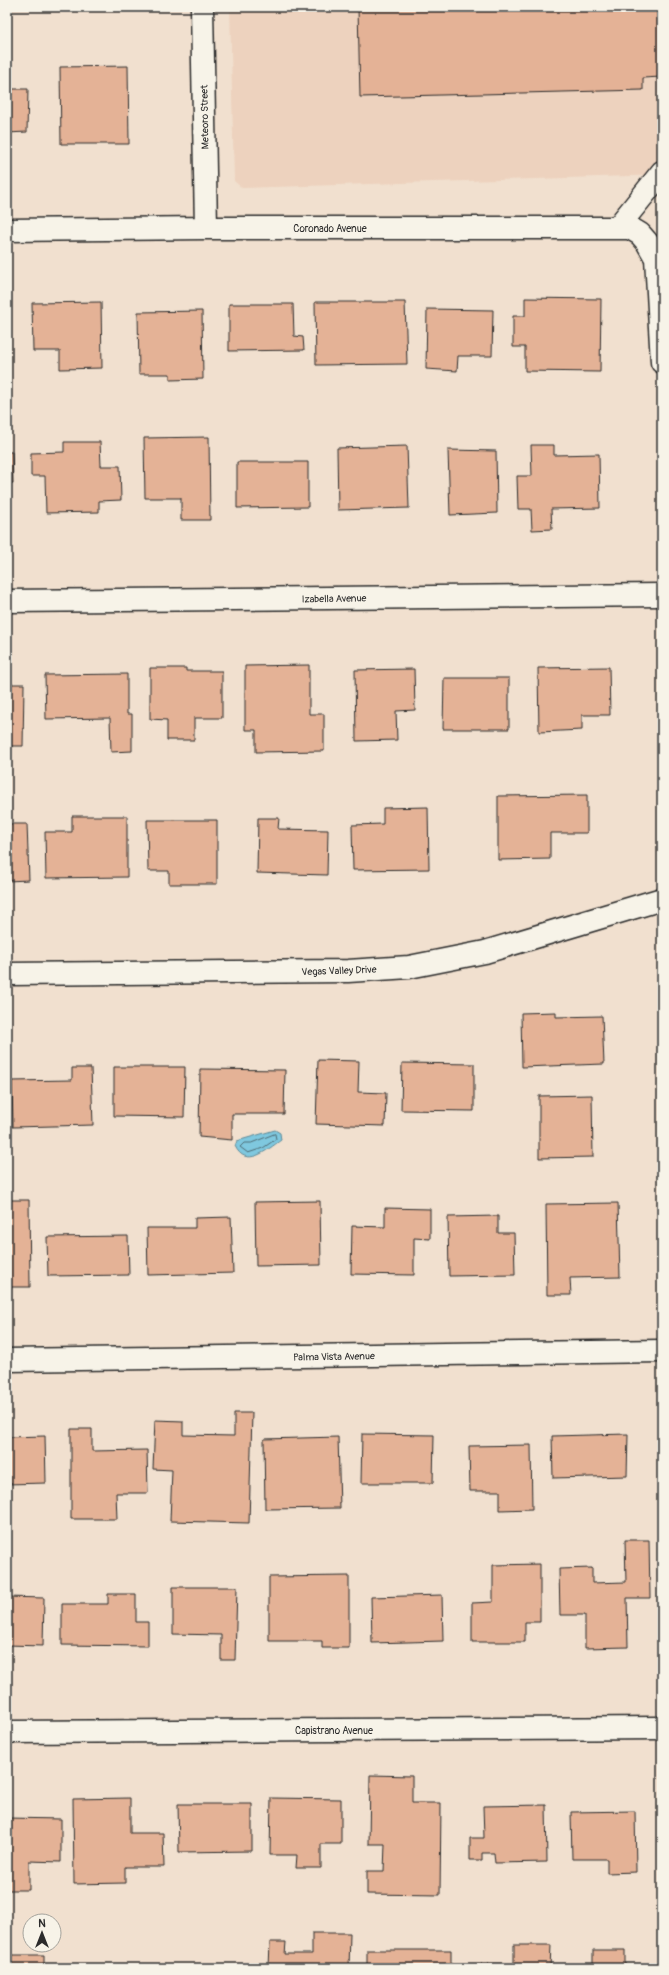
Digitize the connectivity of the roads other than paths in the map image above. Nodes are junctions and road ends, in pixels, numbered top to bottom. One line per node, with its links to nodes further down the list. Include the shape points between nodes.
1 (202, 7): 3 (street, Meteoro Street)
2 (662, 172): 4 (street)
3 (206, 228): 4 (street, Coronado Avenue); 5 (street, Coronado Avenue)
4 (617, 228): 6 (street, Coronado Avenue, via 630,228 640,234 656,258)
5 (7, 230)
6 (662, 362)
7 (662, 596): 8 (street, Izabella Avenue)
8 (7, 601)
9 (662, 899): 10 (street, Vegas Valley Drive, via 485,952 409,967 348,971)
10 (7, 974)
11 (662, 1351): 12 (street, Palma Vista Avenue)
12 (7, 1360)
13 (662, 1728): 14 (street, Capistrano Avenue)
14 (7, 1732)

